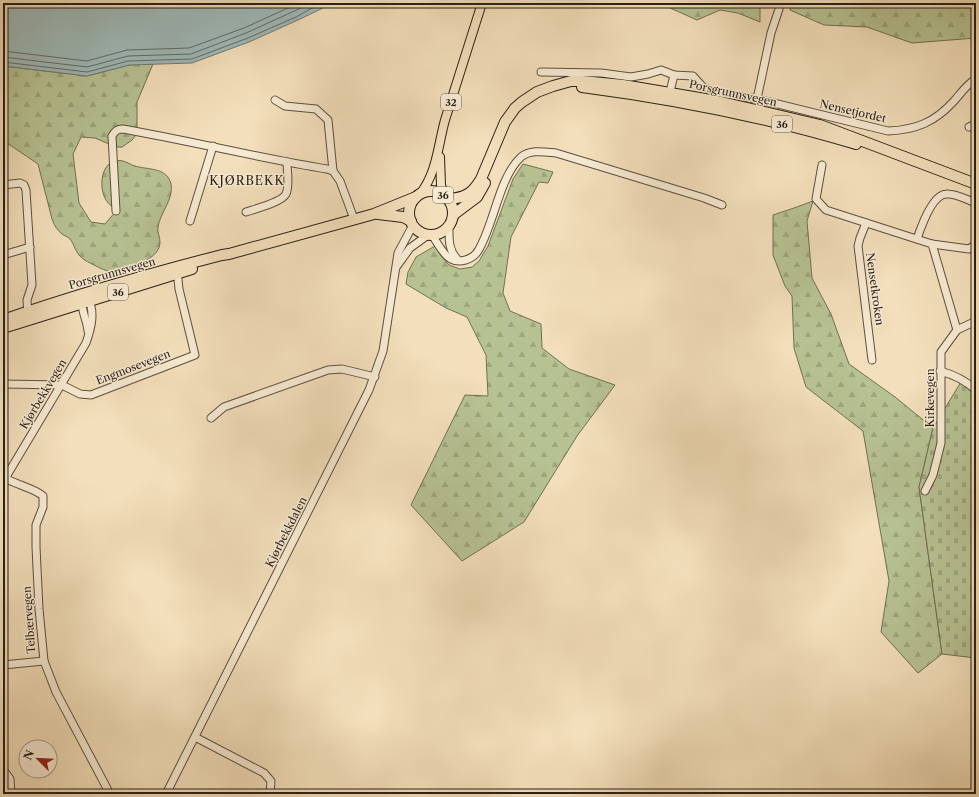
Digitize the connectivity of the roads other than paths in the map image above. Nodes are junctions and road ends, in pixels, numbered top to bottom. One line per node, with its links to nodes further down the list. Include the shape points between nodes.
1 (482, 3): 12 (main road, 32, via 443,128)
2 (780, 3): 7 (street)
3 (541, 72): 4 (street, via 601,73 631,77 661,70)
4 (674, 75): 6 (street); 7 (street, Nensetjordet, via 693,76 703,87 714,92)
5 (976, 79): 7 (street, Nensetjordet, via 937,117 904,130 870,127)
6 (669, 97): 13 (highway, Porsgrunnsvegen / 36, via 600,82 571,82 553,86 537,92 522,102 505,122); 17 (highway, Porsgrunnsvegen / 36, via 740,106 820,125)
7 (757, 99)
8 (275, 100): 16 (street, via 285,106 316,109 328,120)
9 (976, 124): 10 (street)
10 (968, 127)
11 (213, 146): 14 (street); 23 (street, via 123,128 115,131 112,143); 28 (street)
12 (440, 146): 19 (main road, 32, via 431,178); 20 (main road, 32, via 441,185)
13 (494, 150): 20 (highway, Porsgrunnsvegen / 36, via 476,188 464,197); 26 (highway, Porsgrunnsvegen / 36, via 486,181 477,197)
14 (287, 162): 16 (street); 24 (street, via 288,183 284,196)
15 (822, 165): 30 (street, via 816,199 826,210)
16 (333, 171): 27 (street, via 340,181)
17 (976, 184)
18 (3, 185): 36 (street, via 24,185)
19 (418, 196): 20 (highway, 36, via 430,191); 25 (highway, Porsgrunnsvegen / 36); 29 (highway, via 411,206)
20 (446, 197): 26 (highway, 36, via 451,203)
21 (976, 203): 33 (street, via 951,194 940,195 936,198)
22 (722, 205): 38 (street, via 556,153 535,152 522,156 510,170 477,252 469,259)
23 (116, 211)
24 (246, 212)
25 (374, 214): 27 (highway, Porsgrunnsvegen / 36); 29 (highway, Porsgrunnsvegen / 36, via 403,217)
26 (453, 214): 31 (highway, 36)
27 (354, 219): 41 (highway, Porsgrunnsvegen / 36, via 229,254 179,273)
28 (190, 221)
29 (412, 223): 32 (highway, 36, via 419,232); 39 (street, Kjørbekkdalen, via 398,253)
30 (866, 223): 33 (street); 47 (street, Nensetkroken, via 858,246)
31 (450, 225): 32 (highway, via 442,232); 38 (street, via 450,247)
32 (430, 235): 38 (street, via 451,259); 39 (street, Kjørbekkdalen, via 410,248)
33 (917, 239): 34 (street)
34 (932, 244): 35 (street, via 969,249); 46 (street)
35 (976, 244)
36 (30, 247): 37 (street); 42 (street, via 32,285 27,300)
37 (3, 255)
38 (458, 260)
39 (395, 269): 49 (street, Kjørbekkdalen, via 386,339)
40 (178, 279): 51 (street, Engmosevegen, via 195,355 91,395 80,394)
41 (85, 299): 42 (highway, Porsgrunnsvegen / 36); 51 (street, Kjørbekkvegen, via 83,312 88,337)
42 (28, 315): 43 (highway, Porsgrunnsvegen / 36); 45 (highway, Porsgrunnsvegen / 36)
43 (3, 320)
44 (976, 320): 46 (street, Kirkevegen)
45 (3, 328)
46 (957, 330): 48 (street, Kirkevegen, via 941,352)
47 (872, 360)
48 (940, 371): 52 (street, via 964,380); 55 (street, Kirkevegen, via 941,443)
49 (375, 377): 53 (street, via 342,369 328,370 224,407); 58 (street, Kjørbekkdalen)
50 (3, 384): 51 (street, Engmosevegen)
51 (62, 385): 54 (street, Kjørbekkvegen)
52 (976, 390)
53 (211, 418)
54 (4, 479): 56 (street, Telbærvegen, via 43,496 43,507 36,525 36,547)
55 (926, 491)
56 (44, 661): 57 (street); 61 (street, Telbærvegen, via 56,692)
57 (3, 665)
58 (195, 737): 62 (street, Kjørbekkdalen); 63 (street, via 264,773 271,781)
59 (3, 769): 60 (street, via 10,779)
60 (11, 794)
61 (110, 794)
62 (166, 794)
63 (270, 794)

